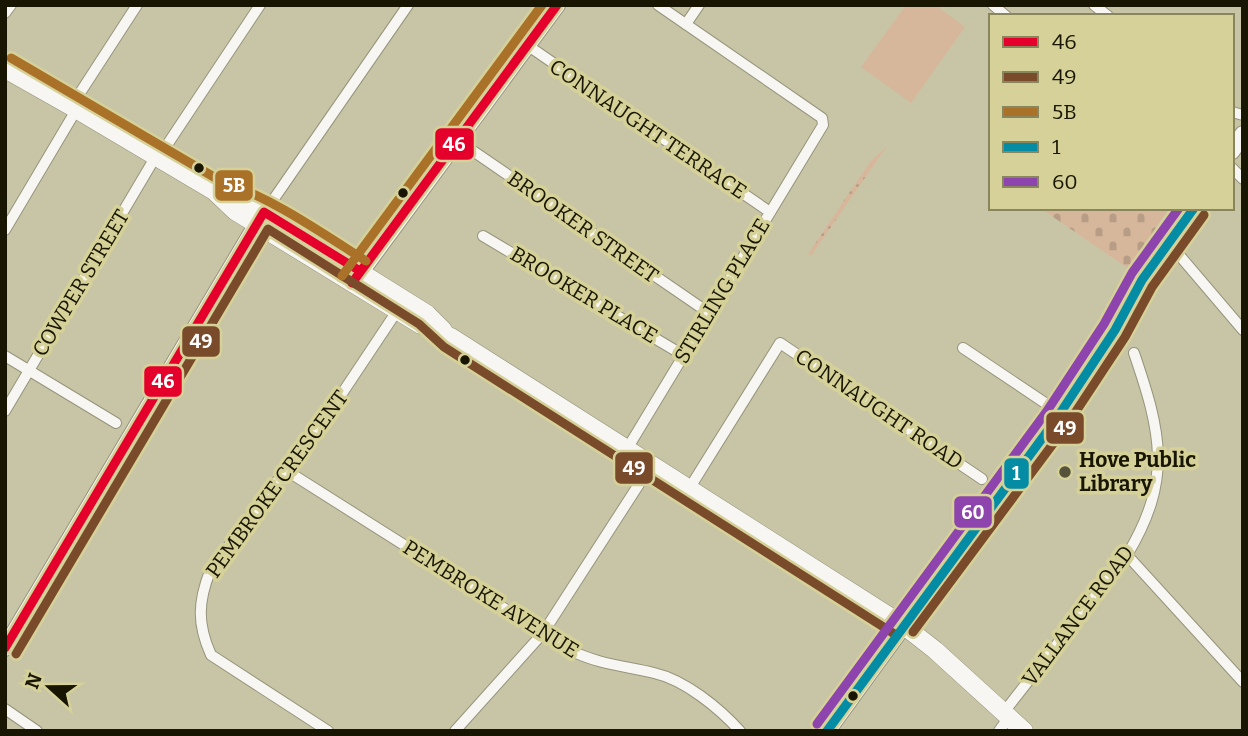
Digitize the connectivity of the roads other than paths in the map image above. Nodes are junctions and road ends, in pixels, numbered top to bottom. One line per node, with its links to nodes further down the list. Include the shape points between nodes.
1 (10, 5): 8 (street)
2 (137, 5): 12 (street)
3 (260, 5): 14 (street, COWPER STREET)
4 (408, 5): 17 (street)
5 (556, 5): 10 (street)
6 (658, 5): 9 (street)
7 (699, 5): 9 (street)
8 (5, 13)
9 (685, 24): 16 (street, STIRLING PLACE, via 822,118 820,134)
10 (527, 45): 13 (street); 16 (street, CONNAUGHT TERRACE)
11 (5, 69): 12 (main road)
12 (74, 107): 14 (main road); 18 (street)
13 (457, 140): 21 (street); 23 (street, BROOKER STREET)
14 (156, 156): 17 (main road, via 214,191 241,200); 30 (street, COWPER STREET)
15 (1193, 210): 20 (street)
16 (770, 212): 23 (street, STIRLING PLACE)
17 (261, 218): 21 (main road); 42 (street)
18 (5, 230)
19 (484, 236): 28 (street, BROOKER PLACE)
20 (1167, 248): 24 (street, via 1180,256); 32 (street, via 1142,280)
21 (356, 277): 22 (main road); 25 (main road, via 427,314)
22 (397, 311): 25 (main road); 36 (street, PEMBROKE CRESCENT)
23 (709, 313): 28 (street, STIRLING PLACE)
24 (1243, 330)
25 (451, 337): 34 (main road)
26 (963, 348): 32 (street)
27 (1134, 353): 39 (street, VALLANCE ROAD, via 1156,425 1159,464 1152,505)
28 (683, 355): 34 (street, STIRLING PLACE)
29 (5, 356): 30 (street)
30 (29, 370): 31 (street, COWPER STREET); 33 (street)
31 (5, 411)
32 (1060, 414): 40 (street)
33 (116, 424)
34 (627, 449): 35 (main road)
35 (652, 464): 38 (main road); 41 (street)
36 (284, 470): 41 (street, PEMBROKE AVENUE); 47 (street, PEMBROKE CRESCENT, via 210,571 201,594 203,637 211,655)
37 (982, 479): 38 (street, CONNAUGHT ROAD, via 780,343)
38 (689, 489): 40 (main road)
39 (1127, 555): 43 (street); 45 (street, VALLANCE ROAD)
40 (903, 625): 45 (main road, via 935,650); 50 (street)
41 (543, 633): 48 (street); 49 (street, PEMBROKE AVENUE, via 586,658 658,674 721,710)
42 (5, 648)
43 (1243, 682)
44 (5, 709): 46 (street)
45 (1004, 720): 51 (main road)
46 (37, 731)
47 (328, 731)
48 (455, 731)
49 (740, 731)
50 (827, 731)
51 (1024, 731)

